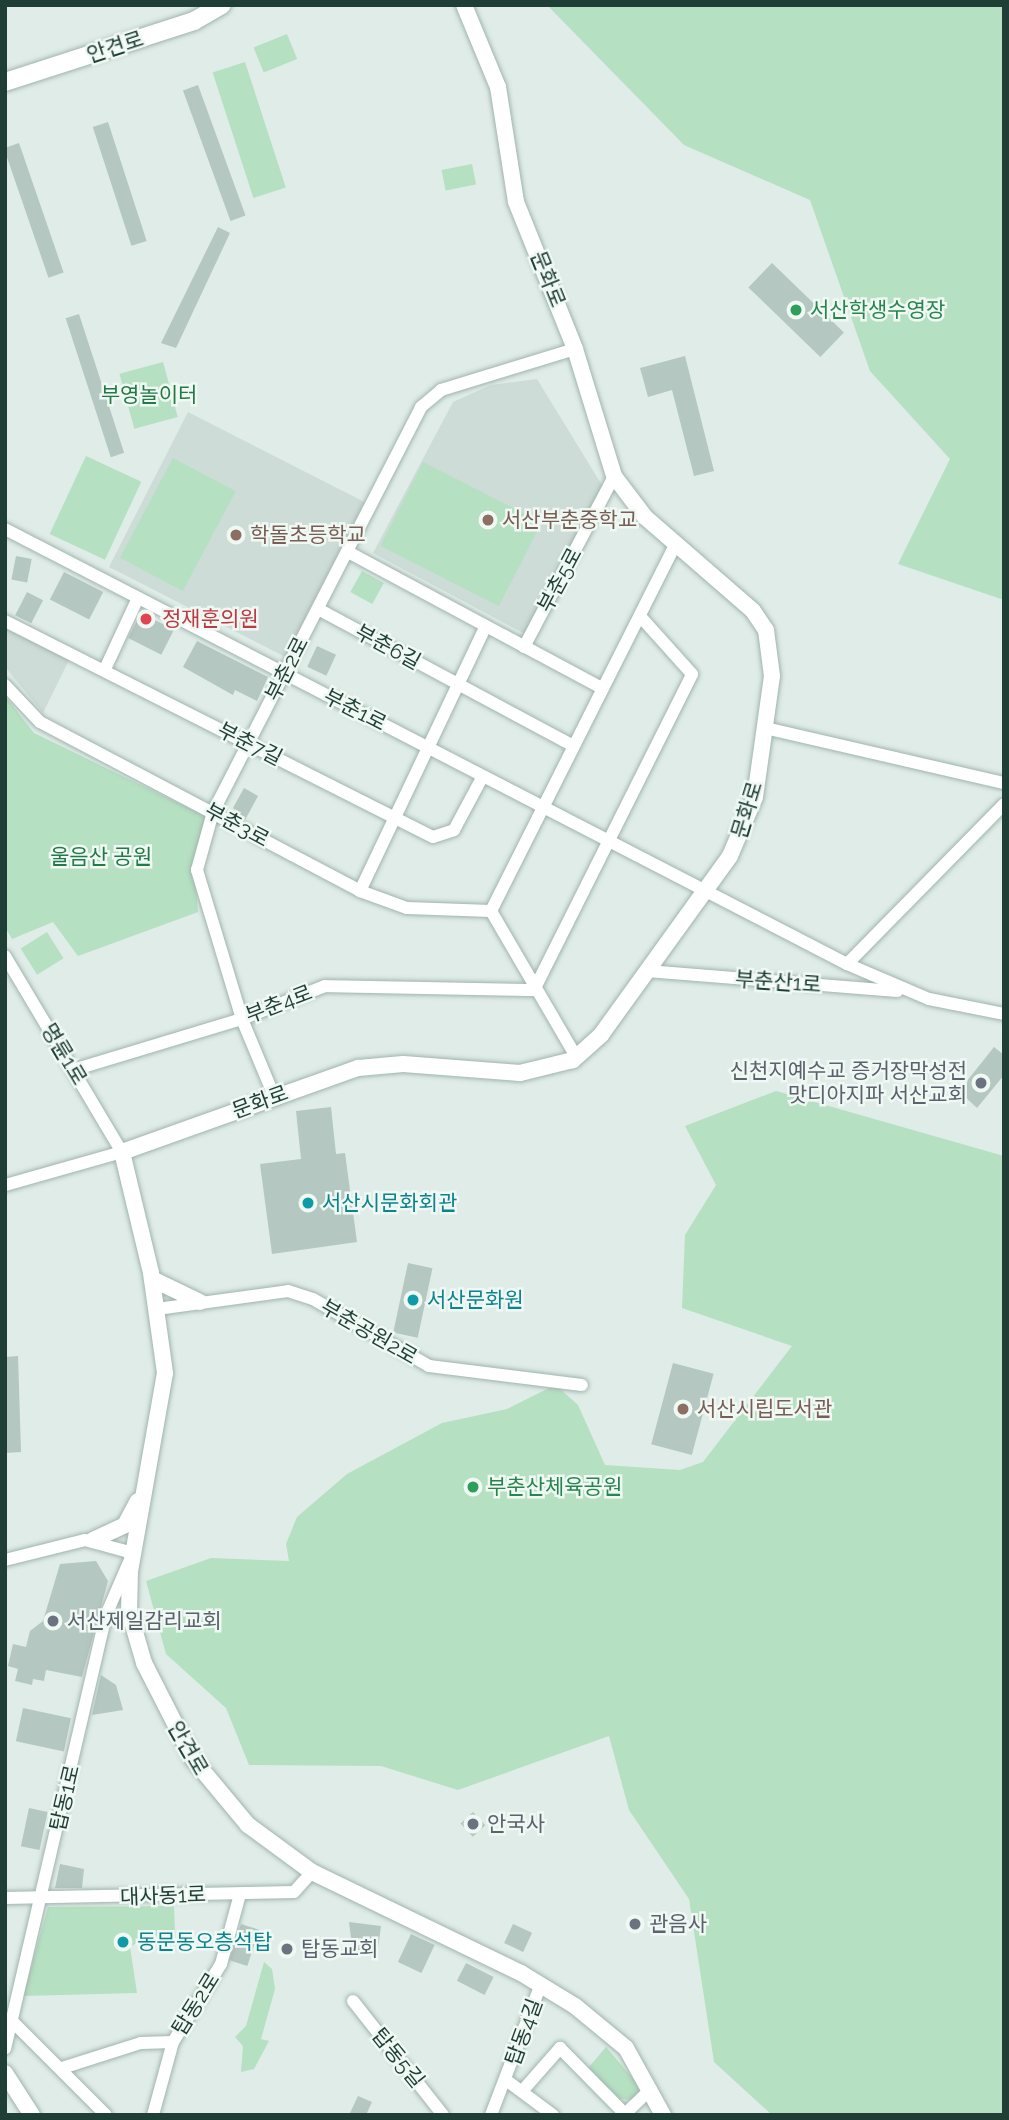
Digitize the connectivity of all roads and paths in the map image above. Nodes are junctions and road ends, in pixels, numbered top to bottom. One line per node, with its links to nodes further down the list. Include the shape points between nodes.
1 (222, 5): 3 (main road, 안견로, via 183,25)
2 (464, 5): 4 (street, 문화로, via 498,87 516,202)
3 (5, 82)
4 (575, 349): 5 (street, 문화로); 8 (street, 부춘2로, via 429,398)
5 (614, 476): 7 (street, 문화로, via 645,517); 14 (street, 부춘5로)
6 (5, 529): 9 (street, 부춘1로)
7 (675, 545): 11 (street); 20 (street, 문화로, via 764,625 772,663)
8 (348, 552): 10 (street, 부춘2로); 13 (street)
9 (138, 598): 15 (street); 16 (street, 부춘1로)
10 (318, 609): 16 (street, 부춘2로); 17 (street, 부춘6길)
11 (640, 615): 19 (street); 30 (street, via 692,673)
12 (5, 621): 15 (street, 부춘7길)
13 (485, 626): 14 (street); 17 (street)
14 (524, 647): 19 (street)
15 (105, 669): 21 (street, 부춘7길)
16 (285, 674): 21 (street, 부춘2로); 23 (street, 부춘1로)
17 (458, 684): 22 (street, 부춘6길); 23 (street)
18 (5, 685): 28 (street, 부춘3로, via 40,722)
19 (603, 689): 22 (street)
20 (765, 728): 25 (street); 32 (street, 문화로, via 749,818)
21 (249, 743): 28 (street, 부춘2로); 29 (street, 부춘7길)
22 (574, 746): 27 (street)
23 (428, 748): 24 (street, 부춘1로); 29 (street)
24 (483, 776): 27 (street, 부춘1로); 29 (street, 부춘7길, via 448,835 433,837)
25 (1004, 783)
26 (1004, 804): 35 (street, 부춘산1로)
27 (543, 808): 30 (street, 부춘1로); 33 (street)
28 (213, 812): 31 (street, 부춘3로); 40 (street, 부춘2로, via 197,870)
29 (394, 818): 31 (street)
30 (608, 841): 32 (street, 부춘1로); 37 (street)
31 (360, 891): 33 (street, 부춘3로, via 407,908)
32 (705, 891): 35 (street, 부춘산1로); 36 (street, 문화로)
33 (491, 911): 37 (street)
34 (5, 956): 42 (street, 명륜1로)
35 (847, 964): 38 (street, 부춘산1로)
36 (647, 971): 38 (street, 부춘산1로); 41 (street, 문화로, via 601,1035)
37 (534, 990): 40 (street, 부춘4로, via 325,986); 41 (street)
38 (908, 992): 39 (street, 부춘산1로)
39 (1004, 1014)
40 (242, 1019): 42 (street, 부춘4로); 43 (street, 부춘2로)
41 (577, 1058): 43 (street, 문화로, via 520,1073 370,1066)
42 (73, 1070): 44 (street, 명륜1로)
43 (274, 1096): 44 (street, 문화로)
44 (122, 1152): 45 (street, 문화로); 46 (street, 안견로)
45 (5, 1185)
46 (152, 1279): 47 (street); 48 (street, 안견로)
47 (200, 1302): 48 (street, 부춘공원2로); 49 (street, 부춘공원2로, via 267,1290 296,1293 429,1366)
48 (157, 1309): 50 (street, 안견로, via 165,1373)
49 (582, 1385)
50 (146, 1493): 51 (street, via 125,1525); 52 (street, 안견로)
51 (93, 1540): 52 (street); 53 (street)
52 (133, 1553): 54 (street, 안견로, via 129,1603 135,1638 198,1769 266,1841); 57 (street, 탑동1로, via 109,1604)
53 (5, 1560)
54 (312, 1872): 55 (street, 대사동1로, via 294,1892); 58 (street, 안견로)
55 (240, 1894): 57 (street, 대사동1로); 61 (street, 탑동2로, via 221,1964)
56 (5, 1898): 57 (street, 대사동1로)
57 (40, 1900): 60 (street, 탑동1로)
58 (541, 1984): 65 (street, 탑동4길); 67 (street, 안견로, via 615,2037)
59 (353, 2001): 72 (street, 탑동5길)
60 (11, 2020): 62 (street, 탑동1로); 63 (street)
61 (173, 2042): 63 (street, via 141,2043); 71 (street, 탑동2로)
62 (5, 2048)
63 (62, 2068): 70 (street)
64 (5, 2073): 69 (street)
65 (506, 2080): 66 (street, 탑동4길); 73 (street, 탑동4길)
66 (524, 2089): 68 (street, via 559,2048); 74 (street, 탑동4길)
67 (651, 2089): 68 (street); 75 (street, 안견로)
68 (626, 2114)
69 (32, 2115)
70 (106, 2115)
71 (153, 2115)
72 (443, 2115)
73 (491, 2115)
74 (553, 2115)
75 (663, 2115)

